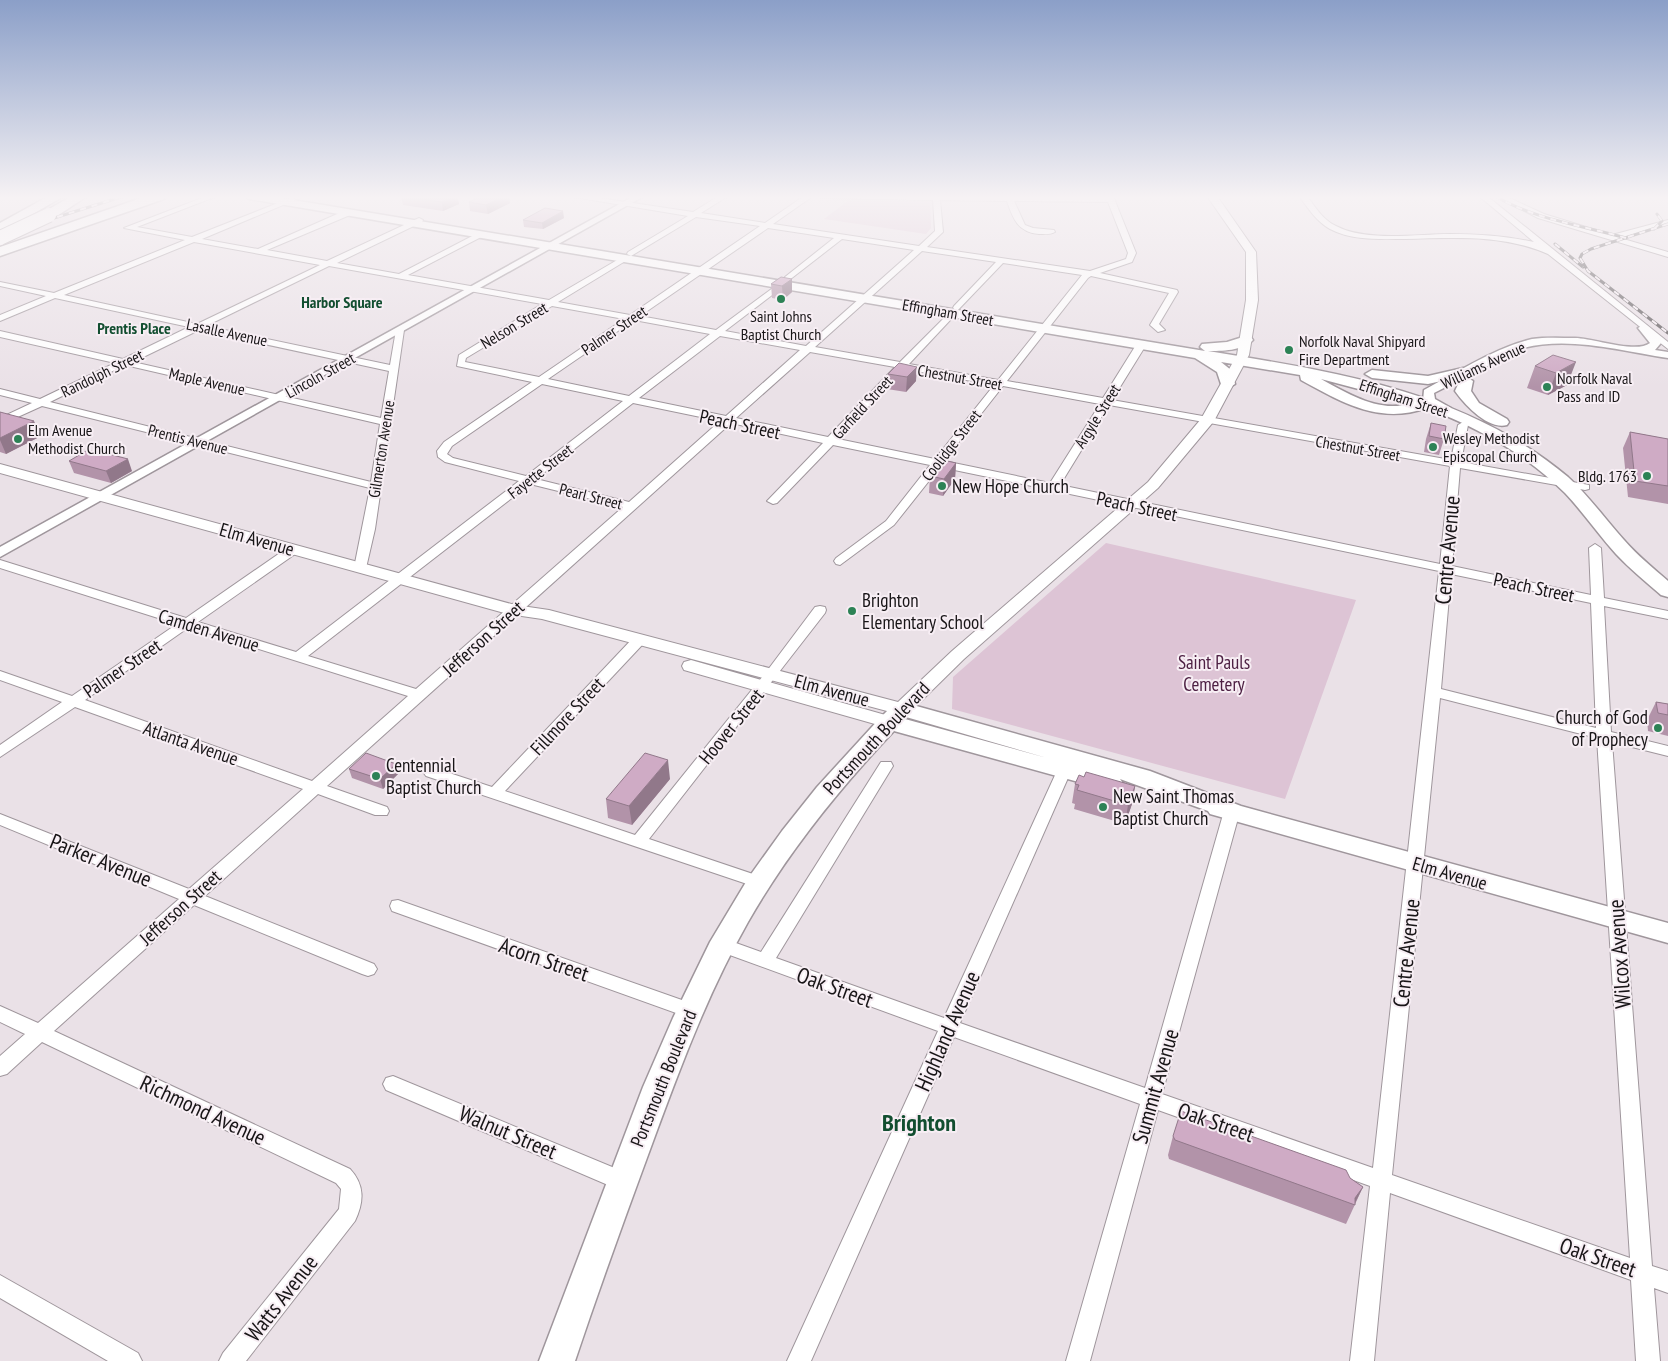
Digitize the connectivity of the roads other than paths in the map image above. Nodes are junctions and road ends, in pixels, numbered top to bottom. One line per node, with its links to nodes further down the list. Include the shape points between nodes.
1 (145, 260): 23 (street)
2 (302, 260): 16 (street, Chestnut Street)
3 (336, 260): 16 (street, Randolph Street)
4 (431, 260): 19 (street)
5 (526, 260): 22 (street, Lincoln Street)
6 (622, 260): 25 (street, Nelson Street)
7 (648, 260): 17 (main road, Effingham Street)
8 (717, 260): 17 (street, Palmer Street)
9 (812, 260): 20 (street, Fayette Street)
10 (907, 260): 24 (street, Jefferson Street)
11 (999, 260): 12 (street)
12 (1002, 260): 18 (street); 26 (street, Garfield Street)
13 (1129, 260): 18 (street)
14 (1251, 260): 42 (main road, Portsmouth Boulevard, via 1252,304)
15 (1559, 260): 31 (street)
16 (327, 264): 19 (street, Chestnut Street); 29 (street, Randolph Street)
17 (703, 269): 20 (main road, Effingham Street); 28 (street, Palmer Street)
18 (1092, 274): 30 (street, Coolidge Street, via 1085,276); 33 (street, via 1174,292 1154,325)
19 (399, 276): 22 (street, Chestnut Street)
20 (785, 282): 24 (main road, Effingham Street); 34 (street, Fayette Street)
21 (0, 284): 23 (street, Lasalle Avenue)
22 (472, 290): 25 (street, Chestnut Street); 32 (street, Lincoln Street)
23 (55, 296): 27 (street); 29 (street, Lasalle Avenue)
24 (867, 296): 26 (main road, Effingham Street); 40 (street, Jefferson Street)
25 (550, 304): 28 (street, Chestnut Street); 47 (street, Nelson Street, via 462,357)
26 (954, 310): 30 (main road, Effingham Street); 49 (street, Garfield Street)
27 (0, 318)
28 (632, 318): 34 (street, Chestnut Street); 53 (street, Palmer Street)
29 (200, 326): 44 (street, Lasalle Avenue); 46 (street, Randolph Street)
30 (1046, 326): 37 (main road, Effingham Street); 42 (main road, Effingham Street, via 1195,347 1228,346); 54 (street, Coolidge Street)
31 (1643, 328): 36 (street); 38 (street); 39 (street, via 1655,346 1646,349)
32 (400, 330): 44 (street, Lincoln Street); 51 (street, Gilmerton Avenue)
33 (1161, 330)
34 (717, 333): 40 (street, Chestnut Street); 60 (street, Fayette Street)
35 (0, 334): 46 (street, Maple Avenue)
36 (1668, 340)
37 (1141, 345): 41 (main road, Effingham Street); 62 (street, Argyle Street)
38 (1668, 346)
39 (1622, 347): 43 (street, Williams Avenue); 52 (street, Williams Avenue, via 1578,341 1535,342 1519,346)
40 (807, 349): 49 (street, Chestnut Street); 64 (street, Jefferson Street)
41 (1180, 351): 42 (main road, Effingham Street); 55 (main road, via 1216,364 1226,373)
42 (1243, 352): 48 (main road, Effingham Street); 50 (main road, Effingham Street); 55 (main road, Portsmouth Boulevard)
43 (1668, 354)
44 (349, 359): 51 (street, Lasalle Avenue); 58 (street, Lincoln Street)
45 (1668, 361): 52 (street, Williams Avenue, via 1587,348 1545,350)
46 (124, 362): 58 (street, Maple Avenue); 61 (street, Randolph Street)
47 (460, 364): 53 (street, Peach Street)
48 (1262, 364): 57 (main road, Effingham Street); 63 (main road, via 1300,375 1355,403)
49 (900, 366): 54 (street, Chestnut Street); 70 (street, Garfield Street)
50 (1318, 367): 52 (main road, via 1420,380); 57 (main road, Effingham Street)
51 (394, 368): 67 (street, Gilmerton Avenue)
52 (1464, 377): 59 (street, Williams Avenue); 72 (main road, via 1463,391 1470,403 1524,436)
53 (539, 382): 60 (street, Peach Street); 71 (street, Palmer Street)
54 (1000, 384): 62 (street, Chestnut Street); 73 (street, Coolidge Street)
55 (1228, 384): 65 (main road, Portsmouth Boulevard)
56 (0, 392): 61 (street, Prentis Avenue)
57 (1405, 392): 59 (main road, Effingham Street); 63 (main road, via 1398,406)
58 (279, 398): 67 (street, Maple Avenue); 69 (street, Lincoln Street)
59 (1429, 399): 63 (main road, via 1408,409); 72 (main road, Effingham Street, via 1500,427); 77 (main road, Effingham Street, via 1515,445)
60 (630, 401): 64 (street, Peach Street); 76 (street, Fayette Street)
61 (40, 403): 66 (street, Randolph Street); 69 (street, Prentis Avenue)
62 (1106, 403): 65 (street, Chestnut Street); 80 (street, Argyle Street)
63 (1381, 409)
64 (727, 421): 70 (street, Peach Street); 84 (street, Jefferson Street)
65 (1207, 421): 74 (street, Chestnut Street); 83 (main road, Portsmouth Boulevard, via 1169,468)
66 (0, 422)
67 (385, 422): 78 (street, Gilmerton Avenue)
68 (1463, 425): 74 (street, Centre Avenue)
69 (199, 442): 78 (street, Prentis Avenue); 81 (street, Lincoln Street)
70 (829, 442): 73 (street, Peach Street); 82 (street, Garfield Street)
71 (444, 447): 76 (street, Pearl Street, via 442,455 449,460)
72 (1554, 460): 79 (main road, Effingham Street)
73 (936, 464): 80 (street, Peach Street); 88 (street, Coolidge Street, via 885,527)
74 (1455, 465): 77 (street, Chestnut Street); 91 (street, Centre Avenue)
75 (0, 468): 81 (main road, Elm Avenue)
76 (528, 480): 84 (street, Pearl Street); 92 (street, Fayette Street)
77 (1565, 483): 79 (street, Chestnut Street); 94 (main road, Effingham Street, via 1626,553)
78 (375, 486): 90 (street, Gilmerton Avenue)
79 (1585, 487): 93 (main road, Effingham Street)
80 (1053, 488): 83 (street, Peach Street)
81 (102, 496): 86 (main road, Elm Avenue); 87 (street, Lincoln Street)
82 (772, 501)
83 (1131, 504): 91 (street, Peach Street); 107 (main road, Portsmouth Boulevard, via 927,682)
84 (632, 506): 96 (street, Jefferson Street)
85 (1595, 548): 95 (street, Wilcox Avenue)
86 (294, 549): 90 (main road, Elm Avenue); 99 (street, Palmer Street)
87 (0, 553)
88 (840, 561)
89 (0, 564): 99 (street, Camden Avenue)
90 (360, 568): 92 (main road, Elm Avenue)
91 (1445, 569): 95 (street, Peach Street); 104 (street, Centre Avenue)
92 (400, 579): 96 (main road, Elm Avenue); 101 (street, Fayette Street)
93 (1668, 582)
94 (1668, 592)
95 (1597, 601): 98 (street, Peach Street); 108 (street, Wilcox Avenue)
96 (514, 610): 100 (main road, Elm Avenue, via 538,622); 105 (street, Jefferson Street)
97 (820, 610): 103 (street, Hoover Street)
98 (1668, 615)
99 (188, 623): 101 (street, Camden Avenue); 106 (street, Palmer Street)
100 (635, 644): 103 (main road, Elm Avenue); 115 (street, Fillmore Street)
101 (298, 657): 105 (street, Camden Avenue)
102 (0, 675): 106 (street, Atlanta Avenue)
103 (767, 680): 107 (main road, Elm Avenue); 119 (street, Hoover Street)
104 (1434, 692): 108 (street); 120 (street, Centre Avenue)
105 (419, 695): 114 (street, Jefferson Street)
106 (74, 702): 110 (street, Palmer Street); 114 (street, Atlanta Avenue)
107 (896, 716): 111 (main road, Elm Avenue); 121 (main road, Portsmouth Boulevard, via 818,800)
108 (1604, 735): 109 (street); 124 (street, Wilcox Avenue)
109 (1668, 751)
110 (0, 752)
111 (1067, 764): 117 (main road, Elm Avenue, via 1146,792); 131 (street, Highland Avenue)
112 (886, 766): 127 (street)
113 (431, 772): 115 (street)
114 (316, 786): 116 (street, Atlanta Avenue); 122 (street, Jefferson Street)
115 (495, 793): 119 (street)
116 (381, 811)
117 (1232, 811): 120 (main road, Elm Avenue); 135 (street, Summit Avenue)
118 (0, 819): 122 (street, Parker Avenue)
119 (639, 841): 121 (street)
120 (1416, 863): 124 (main road, Elm Avenue); 136 (street, Centre Avenue)
121 (759, 882): 126 (main road, Portsmouth Boulevard)
122 (192, 897): 128 (street, Parker Avenue); 132 (street, Jefferson Street)
123 (398, 906): 129 (street, Acorn Street)
124 (1617, 919): 125 (main road, Elm Avenue); 139 (street, Wilcox Avenue)
125 (1668, 933)
126 (722, 945): 127 (street, Oak Street); 129 (main road, Portsmouth Boulevard)
127 (765, 961): 131 (street, Oak Street)
128 (368, 969)
129 (690, 1010): 137 (main road, Portsmouth Boulevard)
130 (0, 1014): 132 (street, Richmond Avenue)
131 (948, 1027): 135 (street, Oak Street); 145 (street, Highland Avenue)
132 (40, 1032): 133 (street, Jefferson Street); 138 (street, Richmond Avenue, via 344,1176 350,1182 352,1202 348,1214)
133 (0, 1068)
134 (393, 1084): 137 (street, Walnut Street)
135 (1151, 1099): 136 (street, Oak Street); 146 (street, Summit Avenue)
136 (1382, 1180): 139 (street, Oak Street); 147 (street, Centre Avenue)
137 (622, 1181): 142 (main road, Portsmouth Boulevard)
138 (330, 1235): 144 (street, Watts Avenue)
139 (1642, 1272): 140 (street, Oak Street); 148 (street, Wilcox Avenue)
140 (1668, 1282)
141 (0, 1286): 143 (street)
142 (561, 1360)
143 (130, 1361)
144 (231, 1361)
145 (799, 1361)
146 (1078, 1361)
147 (1362, 1361)
148 (1648, 1361)

